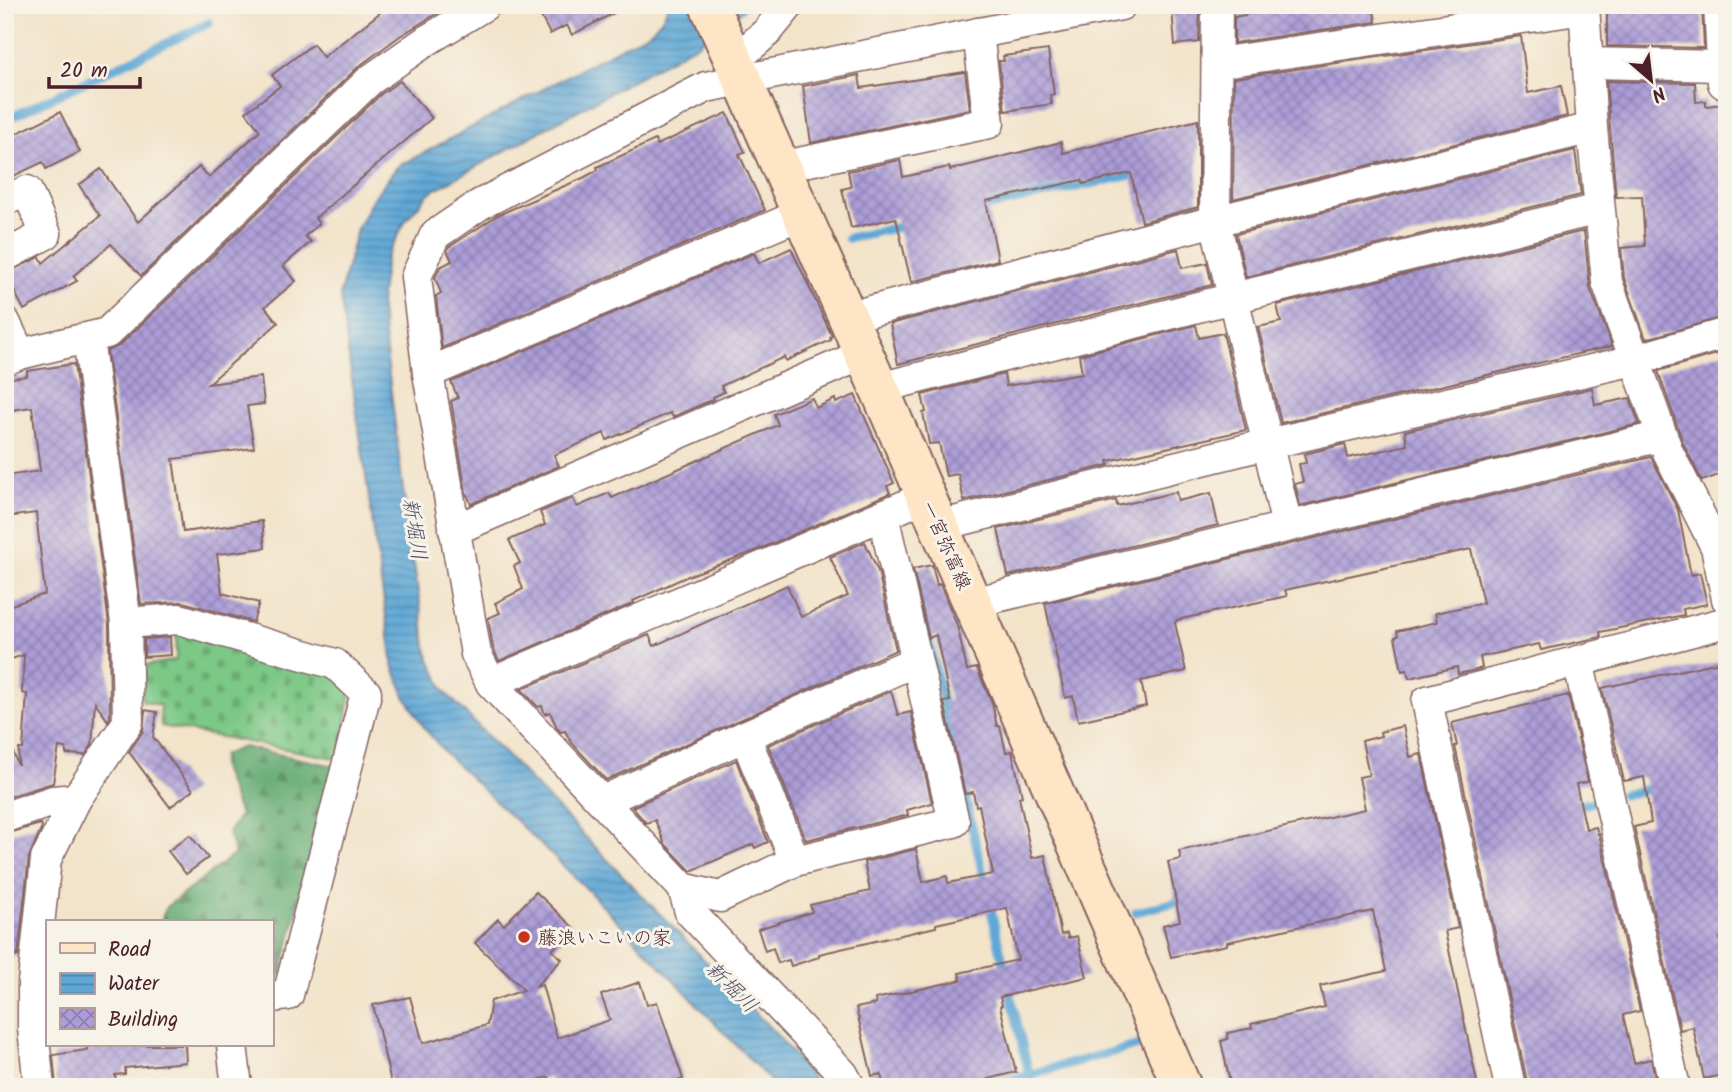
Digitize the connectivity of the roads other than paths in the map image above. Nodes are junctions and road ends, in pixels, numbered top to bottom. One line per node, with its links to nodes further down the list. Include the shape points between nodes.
1 (485, 5): 24 (street, via 370,80 107,333)
2 (709, 5): 9 (main road, 一宮弥富線)
3 (789, 5): 9 (street)
4 (1121, 5): 8 (street)
5 (1217, 5): 10 (street)
6 (1719, 5): 12 (street)
7 (1584, 7): 10 (street); 11 (street)
8 (978, 33): 9 (street); 14 (street, via 989,123)
9 (734, 62): 14 (main road, 一宮弥富線); 28 (street, via 706,87 479,205 435,235 416,277)
10 (1217, 63): 18 (street)
11 (1588, 63): 12 (street); 13 (street)
12 (1724, 74)
13 (1592, 128): 16 (street); 18 (street)
14 (780, 167): 17 (main road, 一宮弥富線)
15 (5, 200): 19 (street, via 27,191 46,234)
16 (1599, 209): 20 (street); 26 (street, via 1607,282)
17 (802, 215): 21 (main road, 一宮弥富線); 28 (street)
18 (1215, 221): 20 (street); 21 (street)
19 (5, 256)
20 (1233, 298): 27 (street); 30 (street)
21 (848, 317): 27 (main road, 一宮弥富線)
22 (5, 322): 25 (street)
23 (1727, 333): 26 (street)
24 (88, 338): 25 (street); 38 (street)
25 (13, 357)
26 (1636, 360): 29 (street); 30 (street)
27 (872, 371): 31 (main road, 一宮弥富線); 34 (street)
28 (428, 373): 34 (street)
29 (1662, 436): 33 (street); 35 (street, via 1716,547)
30 (1267, 444): 31 (street); 33 (street)
31 (932, 512): 32 (street); 36 (main road, 一宮弥富線)
32 (883, 515): 39 (street); 41 (street)
33 (1287, 526): 36 (street)
34 (454, 530): 41 (street, via 476,654)
35 (1727, 599)
36 (972, 603): 54 (main road, 一宮弥富線)
37 (1727, 622): 40 (street)
38 (126, 623): 43 (street, via 128,722); 48 (street, via 178,619 335,664 366,693 288,995)
39 (916, 661): 42 (street); 46 (street, via 954,822)
40 (1578, 661): 55 (street, via 1427,701); 56 (street)
41 (491, 683): 44 (street)
42 (744, 736): 44 (street); 46 (street)
43 (76, 799): 45 (street, via 52,801); 49 (street, via 47,859 33,982)
44 (603, 801): 47 (street)
45 (5, 817)
46 (795, 861): 47 (street, via 720,897)
47 (683, 888): 53 (street, via 690,912 843,1074)
48 (273, 997)
49 (40, 1027): 51 (street)
50 (232, 1046): 52 (street)
51 (39, 1087)
52 (237, 1087)
53 (850, 1087)
54 (1182, 1087)
55 (1510, 1087)
56 (1675, 1087)

